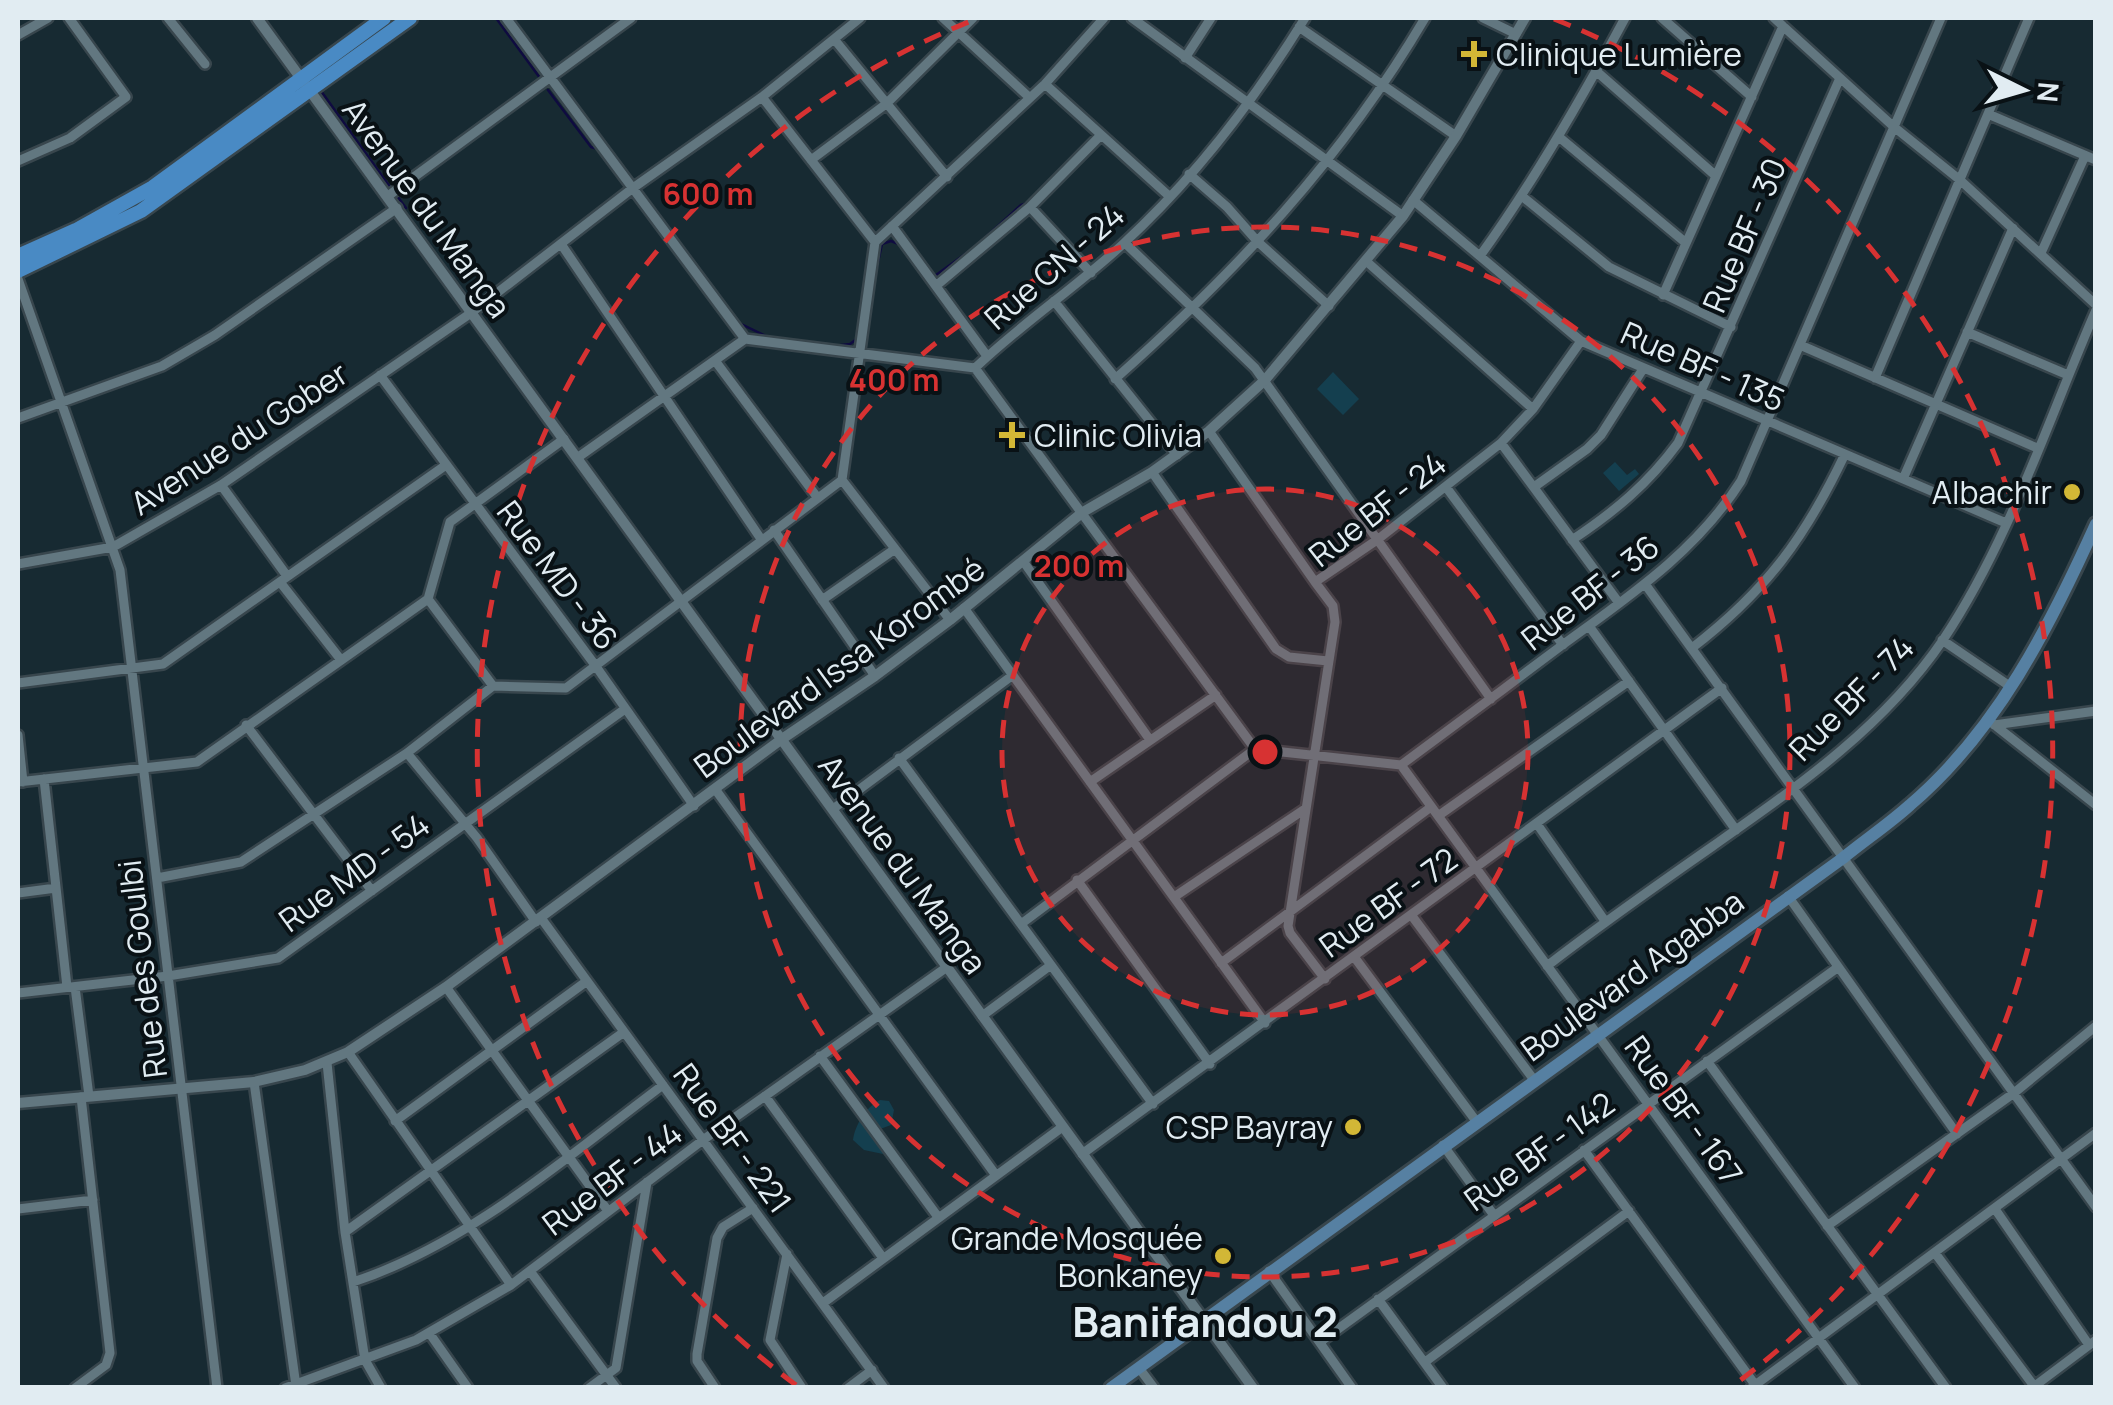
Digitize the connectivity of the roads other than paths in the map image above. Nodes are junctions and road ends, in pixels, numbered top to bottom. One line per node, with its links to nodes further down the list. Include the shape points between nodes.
1 (48, 18): 25 (street)
2 (68, 18): 51 (street, via 126,97 70,138)
3 (168, 18): 30 (street)
4 (257, 18): 34 (street, Avenue du Manga)
5 (384, 18): 34 (main road)
6 (410, 18): 34 (main road)
7 (506, 18): 32 (street)
8 (631, 18): 32 (street)
9 (860, 18): 28 (street, Avenue du Gober)
10 (943, 18): 26 (street)
11 (974, 18): 26 (street)
12 (1132, 18): 29 (street)
13 (1211, 18): 29 (street)
14 (1425, 18): 36 (street)
15 (1482, 18): 27 (street)
16 (1525, 18): 27 (street, Boulevard Issa Korombé)
17 (1624, 18): 31 (street)
18 (1662, 18): 37 (street)
19 (1774, 18): 24 (street)
20 (1941, 18): 43 (street, Rue BF - 36)
21 (2029, 18): 42 (street)
22 (1099, 19): 35 (street)
23 (1302, 22): 36 (street); 41 (street, Rue CN - 24)
24 (1783, 26): 33 (street); 37 (street)
25 (18, 34)
26 (958, 34): 39 (street); 40 (street)
27 (1516, 34): 45 (street, Boulevard Issa Korombé)
28 (834, 39): 38 (street, Avenue du Gober); 40 (street)
29 (1185, 58): 41 (street)
30 (205, 64)
31 (1596, 71): 46 (street); 53 (street)
32 (552, 76): 56 (street); 57 (street)
33 (1840, 78): 43 (street); 85 (street, Rue BF - 30)
34 (306, 83): 57 (street, Avenue du Manga); 72 (main road, via 154,187); 75 (main road, via 141,211)
35 (1045, 84): 39 (street); 44 (street)
36 (1384, 86): 45 (street); 49 (street)
37 (1752, 97): 53 (street)
38 (762, 98): 48 (street); 56 (street, Avenue du Gober)
39 (1030, 98): 54 (street)
40 (886, 104): 48 (street); 54 (street)
41 (1247, 104): 49 (street); 52 (street, Rue CN - 24)
42 (1988, 114): 47 (street); 55 (street)
43 (1894, 127): 55 (street); 89 (street, Rue BF - 36)
44 (1101, 136): 58 (street); 61 (street)
45 (1456, 136): 60 (street, Boulevard Issa Korombé)
46 (1559, 137): 59 (street); 69 (street)
47 (2085, 156): 50 (street); 71 (street)
48 (811, 160): 66 (street)
49 (1330, 160): 63 (street); 67 (street)
50 (2096, 160)
51 (18, 161)
52 (1189, 174): 58 (street, Rue CN - 24); 67 (street)
53 (1716, 176): 69 (street)
54 (947, 177): 64 (street)
55 (1960, 180): 65 (street); 97 (street)
56 (632, 188): 70 (street, Avenue du Gober); 87 (street)
57 (388, 196): 62 (street, Avenue du Manga)
58 (1169, 196): 68 (street, Rue CN - 24)
59 (1522, 197): 73 (street); 79 (street, via 1609,268)
60 (1413, 200): 63 (street, Boulevard Issa Korombé); 73 (street, Rue BF - 135)
61 (1030, 207): 76 (street); 78 (street)
62 (397, 208): 84 (street, Avenue du Manga); 102 (street, via 215,335 152,371)
63 (1403, 216): 74 (street, Boulevard Issa Korombé)
64 (892, 226): 66 (street); 78 (street)
65 (2013, 228): 71 (street); 86 (street)
66 (875, 242): 90 (street)
67 (1258, 242): 81 (street); 82 (street)
68 (1125, 243): 76 (street, Rue CN - 24); 82 (street)
69 (1686, 243): 79 (street)
70 (561, 244): 84 (street, Avenue du Gober); 101 (street)
71 (2041, 253): 83 (street)
72 (18, 256)
73 (1480, 256): 88 (street, Rue BF - 135)
74 (1366, 261): 81 (street, Boulevard Issa Korombé); 104 (street)
75 (18, 271)
76 (1091, 273): 80 (street, Rue CN - 24)
77 (18, 279): 102 (street, Rue des Goulbi)
78 (937, 285): 91 (street)
79 (1663, 295): 85 (street)
80 (1054, 301): 91 (street, Rue CN - 24); 98 (street)
81 (1329, 306): 99 (street, Boulevard Issa Korombé)
82 (1195, 308): 98 (street); 99 (street)
83 (2096, 308): 96 (street, Rue BF - 74)
84 (470, 312): 95 (street, Avenue du Gober); 108 (street, Avenue du Manga)
85 (1731, 327): 100 (street, Rue BF - 30)
86 (1968, 332): 96 (street); 103 (street)
87 (745, 338): 90 (street, Rue CN - 24); 92 (street)
88 (1582, 341): 94 (street, Rue BF - 135); 104 (street, Rue BF - 24)
89 (1800, 345): 97 (street); 106 (street, Rue BF - 36)
90 (862, 356): 93 (street, Rue CN - 24); 117 (street)
91 (988, 356): 93 (street, Rue CN - 24)
92 (716, 362): 101 (street); 121 (street)
93 (975, 368): 123 (street)
94 (1643, 369): 100 (street, Rue BF - 135); 120 (street, via 1601,434)
95 (380, 375): 114 (street, Rue MD - 36); 118 (street, Avenue du Gober)
96 (2068, 375): 110 (street, Rue BF - 74)
97 (1876, 378): 103 (street)
98 (1115, 379): 112 (street)
99 (1264, 380): 107 (street, Boulevard Issa Korombé); 128 (street)
100 (1701, 394): 106 (street, Rue BF - 135); 129 (street, Rue BF - 30, via 1660,469 1625,504)
101 (665, 396): 113 (street); 127 (street)
102 (62, 404): 105 (street); 130 (street, Rue des Goulbi)
103 (1936, 404): 110 (street); 116 (street)
104 (1532, 409): 109 (street, Rue BF - 24)
105 (18, 418)
106 (1766, 422): 111 (street, Rue BF - 135); 136 (street, Rue BF - 36, via 1722,512)
107 (1209, 431): 112 (street, Boulevard Issa Korombé); 135 (street)
108 (564, 439): 113 (street, Avenue du Manga); 122 (street)
109 (1502, 444): 119 (street, Rue BF - 24); 120 (street)
110 (2037, 448): 124 (street, Rue BF - 74)
111 (1845, 454): 116 (street, Rue BF - 135); 146 (street, via 1784,560)
112 (1176, 455): 115 (street, Boulevard Issa Korombé)
113 (577, 458): 138 (street, Avenue du Manga)
114 (446, 465): 122 (street, Rue MD - 36); 134 (street)
115 (1152, 472): 123 (street, Boulevard Issa Korombé); 148 (street, via 1276,649)
116 (1904, 479): 124 (street, Rue BF - 135)
117 (842, 480): 121 (street); 131 (street)
118 (221, 485): 130 (street, Avenue du Gober); 134 (street)
119 (1446, 487): 128 (street, Rue BF - 24); 145 (street)
120 (1534, 488): 129 (street)
121 (817, 497): 126 (street)
122 (474, 504): 137 (street, via 448,524); 149 (street, Rue MD - 36)
123 (1083, 512): 132 (street, Boulevard Issa Korombé); 158 (street)
124 (2006, 522): 144 (street, Rue BF - 74)
125 (2096, 524): 156 (main road, Boulevard Agabba)
126 (774, 530): 127 (street); 139 (street)
127 (761, 539): 138 (street)
128 (1378, 540): 135 (street, Rue BF - 24); 159 (street)
129 (1572, 540): 140 (street)
130 (112, 547): 133 (street, Avenue du Gober); 150 (street, Rue des Goulbi)
131 (895, 549): 139 (street); 142 (street)
132 (1023, 561): 141 (street, Boulevard Issa Korombé); 167 (street)
133 (18, 564)
134 (283, 579): 147 (street); 150 (street, via 168,661)
135 (1314, 582): 148 (street, Rue BF - 24, via 1336,614)
136 (1645, 584): 140 (street, Rue BF - 36); 146 (street)
137 (428, 599): 147 (street); 155 (street)
138 (680, 600): 149 (street); 166 (street, Avenue du Manga)
139 (822, 600): 152 (street)
140 (1619, 604): 143 (street, Rue BF - 36)
141 (964, 608): 142 (street, Boulevard Issa Korombé); 151 (street)
142 (950, 620): 152 (street, Boulevard Issa Korombé)
143 (1589, 626): 145 (street, Rue BF - 36); 153 (street)
144 (1942, 640): 156 (street); 178 (street, Rue BF - 74, via 1876,718)
145 (1563, 645): 159 (street, Rue BF - 36)
146 (1692, 648): 157 (street)
147 (340, 660): 163 (street)
148 (1328, 662): 170 (street, Rue BF - 24)
149 (595, 665): 155 (street, via 563,688); 160 (street, Rue MD - 36)
150 (132, 670): 154 (street); 173 (street, Rue des Goulbi)
151 (1013, 675): 171 (street); 176 (street)
152 (875, 676): 166 (street, Boulevard Issa Korombé)
153 (1629, 681): 164 (street); 185 (street)
154 (18, 683)
155 (493, 686): 169 (street)
156 (2011, 687): 162 (main road, Boulevard Agabba)
157 (1722, 688): 164 (street, Rue BF - 72); 178 (street)
158 (1216, 695): 167 (street); 168 (street)
159 (1491, 698): 172 (street, Rue BF - 36)
160 (625, 709): 180 (street, Rue MD - 36); 186 (street, Rue MD - 54)
161 (2096, 711): 162 (street)
162 (1991, 722): 179 (street); 190 (main road, Boulevard Agabba, via 1912,804)
163 (246, 726): 173 (street, via 197,762); 184 (street)
164 (1665, 730): 187 (street, Rue BF - 72); 188 (street)
165 (18, 736): 175 (street)
166 (782, 740): 177 (street, Boulevard Issa Korombé); 182 (street, Avenue du Manga)
167 (1150, 740): 176 (street)
168 (1255, 749): 170 (street); 189 (street)
169 (407, 752): 184 (street); 186 (street, Rue BF - 221)
170 (1313, 755): 172 (street); 183 (street, Rue BF - 24)
171 (899, 758): 182 (street); 203 (street)
172 (1401, 765): 181 (street, Rue BF - 167)
173 (144, 767): 174 (street); 192 (street, Rue des Goulbi)
174 (44, 779): 175 (street); 194 (street)
175 (20, 782)
176 (1090, 782): 189 (street)
177 (715, 789): 180 (street, Boulevard Issa Korombé); 216 (street)
178 (1794, 790): 188 (street, Rue BF - 74); 190 (street)
179 (2096, 805)
180 (694, 806): 201 (street, Boulevard Issa Korombé)
181 (1431, 807): 185 (street, Rue BF - 167); 199 (street)
182 (833, 808): 208 (street, Avenue du Manga)
183 (1305, 808): 198 (street); 199 (street, Rue BF - 24)
184 (314, 814): 192 (street, via 237,864); 195 (street)
185 (1438, 816): 191 (street, Rue BF - 167)
186 (464, 822): 195 (street, Rue MD - 54); 201 (street, Rue BF - 221)
187 (1536, 824): 191 (street, Rue BF - 72); 202 (street)
188 (1736, 830): 202 (street, Rue BF - 74)
189 (1133, 839): 193 (street); 198 (street)
190 (1843, 858): 197 (main road, Boulevard Agabba); 232 (street)
191 (1476, 868): 200 (street, Rue BF - 72); 207 (street, Rue BF - 167)
192 (157, 878): 210 (street, Rue des Goulbi)
193 (1077, 880): 203 (street); 227 (street)
194 (56, 888): 196 (street); 213 (street)
195 (372, 891): 210 (street, Rue MD - 54, via 272,960)
196 (18, 892)
197 (1788, 896): 209 (street); 221 (main road, Boulevard Agabba)
198 (1174, 898): 205 (street)
199 (1288, 914): 205 (street); 211 (street, via 1290,933)
200 (1412, 916): 204 (street, Rue BF - 72); 228 (street)
201 (538, 920): 212 (street, Rue BF - 221); 214 (street, Boulevard Issa Korombé)
202 (1606, 921): 207 (street, Rue BF - 74)
203 (1020, 924): 206 (street)
204 (1355, 958): 211 (street, Rue BF - 72); 240 (street)
205 (1222, 962): 218 (street)
206 (1051, 965): 217 (street); 237 (street)
207 (1547, 966): 221 (street, Rue BF - 167)
208 (947, 967): 216 (street, Rue BF - 44); 217 (street, Avenue du Manga)
209 (1837, 968): 225 (street, Rue BF - 142); 243 (street)
210 (168, 976): 213 (street, Rue MD - 54); 231 (street, Rue des Goulbi)
211 (1325, 979): 218 (street, Rue BF - 72)
212 (587, 981): 220 (street, Rue BF - 221); 222 (street)
213 (71, 987): 215 (street, Rue MD - 54); 233 (street)
214 (446, 988): 222 (street); 223 (street, Boulevard Issa Korombé)
215 (18, 993)
216 (879, 1014): 224 (street, Rue BF - 44); 251 (street)
217 (982, 1016): 241 (street, Avenue du Manga)
218 (1266, 1023): 227 (street, Rue BF - 72)
219 (2096, 1026): 232 (street)
220 (624, 1032): 230 (street, Rue BF - 221); 236 (street)
221 (1598, 1035): 228 (main road, Boulevard Agabba); 238 (street, Rue BF - 167)
222 (489, 1050): 236 (street); 239 (street)
223 (348, 1052): 226 (street, Boulevard Issa Korombé); 239 (street)
224 (820, 1056): 234 (street, Rue BF - 44); 261 (street)
225 (1707, 1061): 238 (street, Rue BF - 142); 263 (street)
226 (327, 1064): 229 (street, Boulevard Issa Korombé); 264 (street)
227 (1210, 1064): 237 (street, Rue BF - 72)
228 (1534, 1080): 240 (main road, Boulevard Agabba)
229 (254, 1082): 231 (street, Boulevard Issa Korombé); 285 (street)
230 (663, 1085): 244 (street, Rue BF - 221); 248 (street)
231 (182, 1088): 233 (street, Boulevard Issa Korombé); 289 (street, Rue des Goulbi)
232 (2014, 1093): 243 (street); 249 (street)
233 (85, 1096): 235 (street, Boulevard Issa Korombé); 253 (street)
234 (765, 1096): 244 (street, Rue BF - 44); 267 (street)
235 (18, 1103)
236 (528, 1104): 248 (street); 250 (street)
237 (1153, 1104): 247 (street, Rue BF - 72)
238 (1648, 1104): 246 (street, Rue BF - 142); 277 (street, Rue BF - 167)
239 (395, 1120): 250 (street)
240 (1476, 1120): 245 (main road, Boulevard Agabba)
241 (1061, 1128): 247 (street, Avenue du Manga); 251 (street)
242 (2096, 1133): 249 (street)
243 (1957, 1134): 263 (street)
244 (703, 1140): 252 (street, Rue BF - 44); 255 (street, Rue BF - 221)
245 (1444, 1145): 260 (street); 269 (main road, Boulevard Agabba)
246 (1584, 1150): 259 (street); 260 (street, Rue BF - 142)
247 (1082, 1154): 275 (street, Avenue du Manga)
248 (567, 1157): 258 (street); 262 (street)
249 (2062, 1160): 254 (street); 257 (street)
250 (433, 1172): 262 (street); 264 (street)
251 (995, 1174): 261 (street)
252 (647, 1182): 258 (street, Rue BF - 44); 284 (street, via 616,1368)
253 (93, 1200): 256 (street); 288 (street, via 110,1353 106,1365)
254 (2096, 1207)
255 (753, 1208): 266 (street, Rue BF - 221); 294 (street, via 717,1238 697,1354)
256 (18, 1209)
257 (1995, 1209): 265 (street); 279 (street)
258 (608, 1211): 268 (street, Rue BF - 44)
259 (1629, 1211): 281 (street); 286 (street)
260 (1493, 1214): 273 (street, Rue BF - 142)
261 (938, 1217): 267 (street)
262 (470, 1225): 270 (street, via 407,1262); 271 (street)
263 (1827, 1226): 272 (street)
264 (346, 1232): 270 (street)
265 (1935, 1253): 272 (street); 287 (street)
266 (787, 1254): 274 (street, Rue BF - 221); 295 (street, via 770,1340)
267 (883, 1258): 274 (street)
268 (530, 1272): 271 (street, Rue BF - 44); 284 (street)
269 (1269, 1272): 275 (main road, Boulevard Agabba); 278 (street)
270 (353, 1282): 280 (street)
271 (510, 1285): 276 (street, Rue BF - 44)
272 (1878, 1294): 277 (street); 304 (street)
273 (1378, 1298): 278 (street, Rue BF - 142); 281 (street)
274 (823, 1303): 283 (street, Rue BF - 221)
275 (1205, 1321): 282 (main road, Boulevard Agabba); 300 (street, Avenue du Manga)
276 (430, 1334): 280 (street, Rue BF - 44); 291 (street)
277 (1818, 1338): 286 (street); 303 (street, Rue BF - 167)
278 (1320, 1342): 301 (street)
279 (2092, 1343): 287 (street)
280 (366, 1360): 285 (street, Rue BF - 44); 290 (street)
281 (1425, 1362): 302 (street)
282 (1139, 1368): 298 (main road, Boulevard Agabba); 299 (street)
283 (872, 1370): 296 (street); 297 (street, Rue BF - 221)
284 (607, 1375): 292 (street); 293 (street)
285 (292, 1386)
286 (1754, 1387)
287 (2033, 1387)
288 (75, 1388)
289 (218, 1388)
290 (381, 1388)
291 (468, 1388)
292 (589, 1388)
293 (616, 1388)
294 (715, 1388)
295 (802, 1388)
296 (848, 1388)
297 (884, 1388)
298 (1111, 1388)
299 (1154, 1388)
300 (1253, 1388)
301 (1352, 1388)
302 (1443, 1388)
303 (1856, 1388)
304 (1946, 1388)

